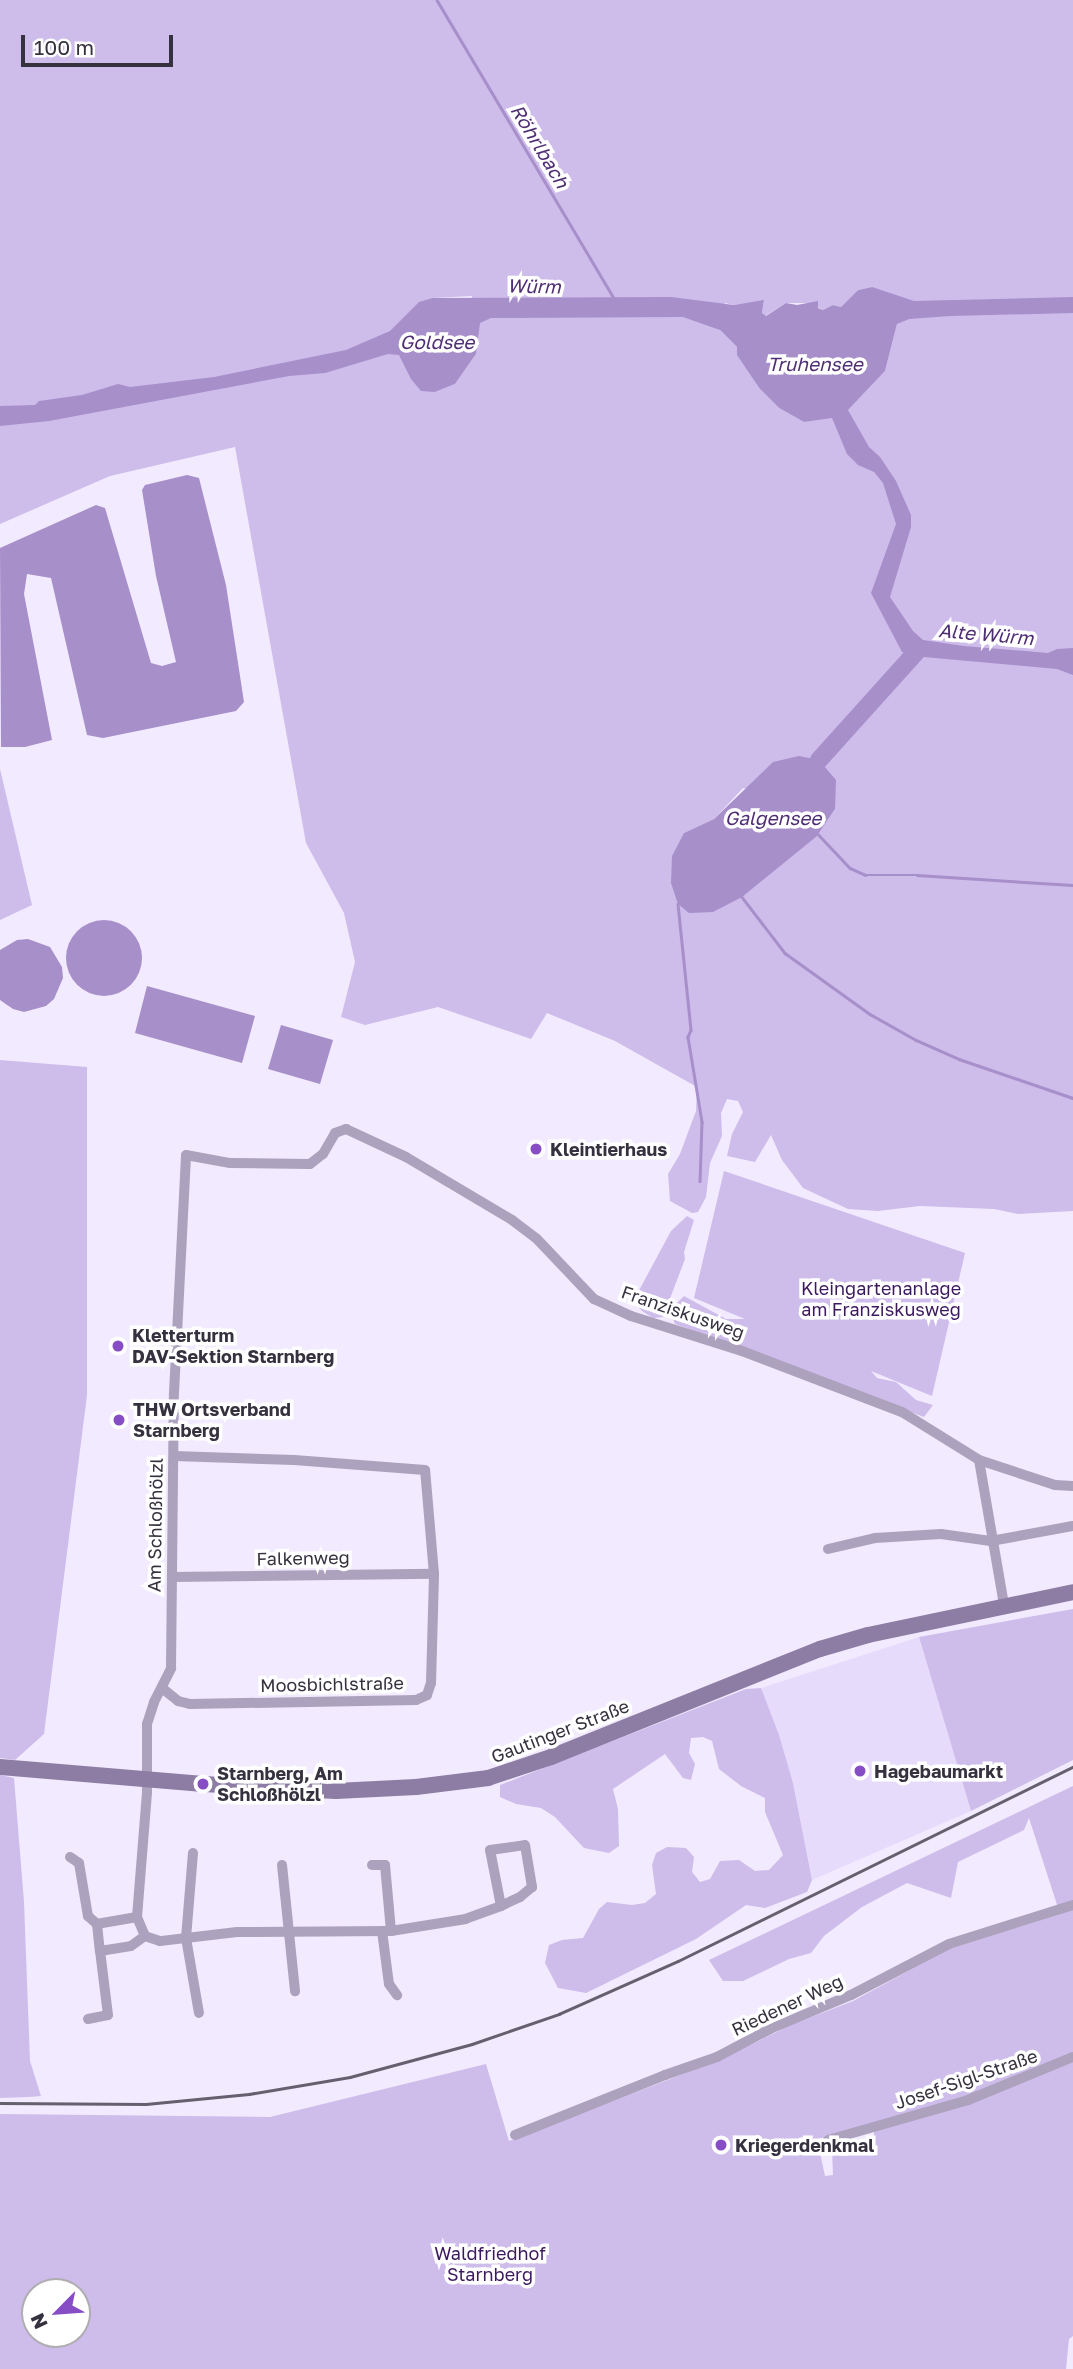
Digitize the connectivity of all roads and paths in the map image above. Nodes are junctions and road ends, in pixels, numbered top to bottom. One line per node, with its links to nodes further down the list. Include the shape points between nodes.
1 (323, 1154): 2 (street, Am Schloßhölzl, via 310,1164 297,1165 230,1163 186,1155); 3 (street, Franziskusweg, via 335,1133 345,1129 406,1157 537,1238 594,1298 631,1316 742,1351 902,1412)
2 (174, 1456): 8 (street, Moosbichlstraße, via 425,1470); 9 (street, Am Schloßhölzl)
3 (979, 1460): 4 (street, Franziskusweg, via 1055,1485); 6 (street)
4 (1073, 1486)
5 (1073, 1526): 6 (street)
6 (991, 1541): 7 (street, via 941,1534 875,1538); 11 (street)
7 (828, 1549)
8 (434, 1574): 9 (street, Falkenweg); 12 (street, Moosbichlstraße, via 431,1683 427,1695 416,1700 190,1704)
9 (172, 1577): 12 (street, Am Schloßhölzl, via 171,1668)
10 (1073, 1591): 11 (main road, Gautinger Straße)
11 (1004, 1605): 14 (main road, Gautinger Straße, via 820,1649 488,1778 336,1791)
12 (162, 1688): 14 (street, Am Schloßhölzl, via 147,1724)
13 (0, 1767): 14 (main road, Gautinger Straße)
14 (147, 1780): 21 (street, Am Schloßhölzl)
15 (193, 1853): 26 (street)
16 (70, 1857): 22 (street, via 79,1863 88,1916)
17 (282, 1865): 24 (street)
18 (373, 1865): 23 (street, via 385,1865)
19 (1073, 1905): 33 (street, Riedener Weg, via 949,1944 717,2057)
20 (501, 1906): 20 (street, via 532,1887 525,1845 490,1850); 23 (street, via 466,1919)
21 (137, 1917): 22 (street); 25 (street)
22 (97, 1924): 27 (street)
23 (387, 1931): 24 (street); 29 (street, via 389,1984)
24 (288, 1933): 26 (street); 28 (street)
25 (145, 1936): 26 (street, via 160,1941); 27 (street, via 131,1946)
26 (186, 1938): 30 (street)
27 (100, 1951): 31 (street, via 108,2015)
28 (295, 1990)
29 (397, 1996)
30 (199, 2013)
31 (88, 2019)
32 (1073, 2057): 34 (street, Josef-Sigl-Straße, via 968,2100)
33 (515, 2135)
34 (828, 2140)

